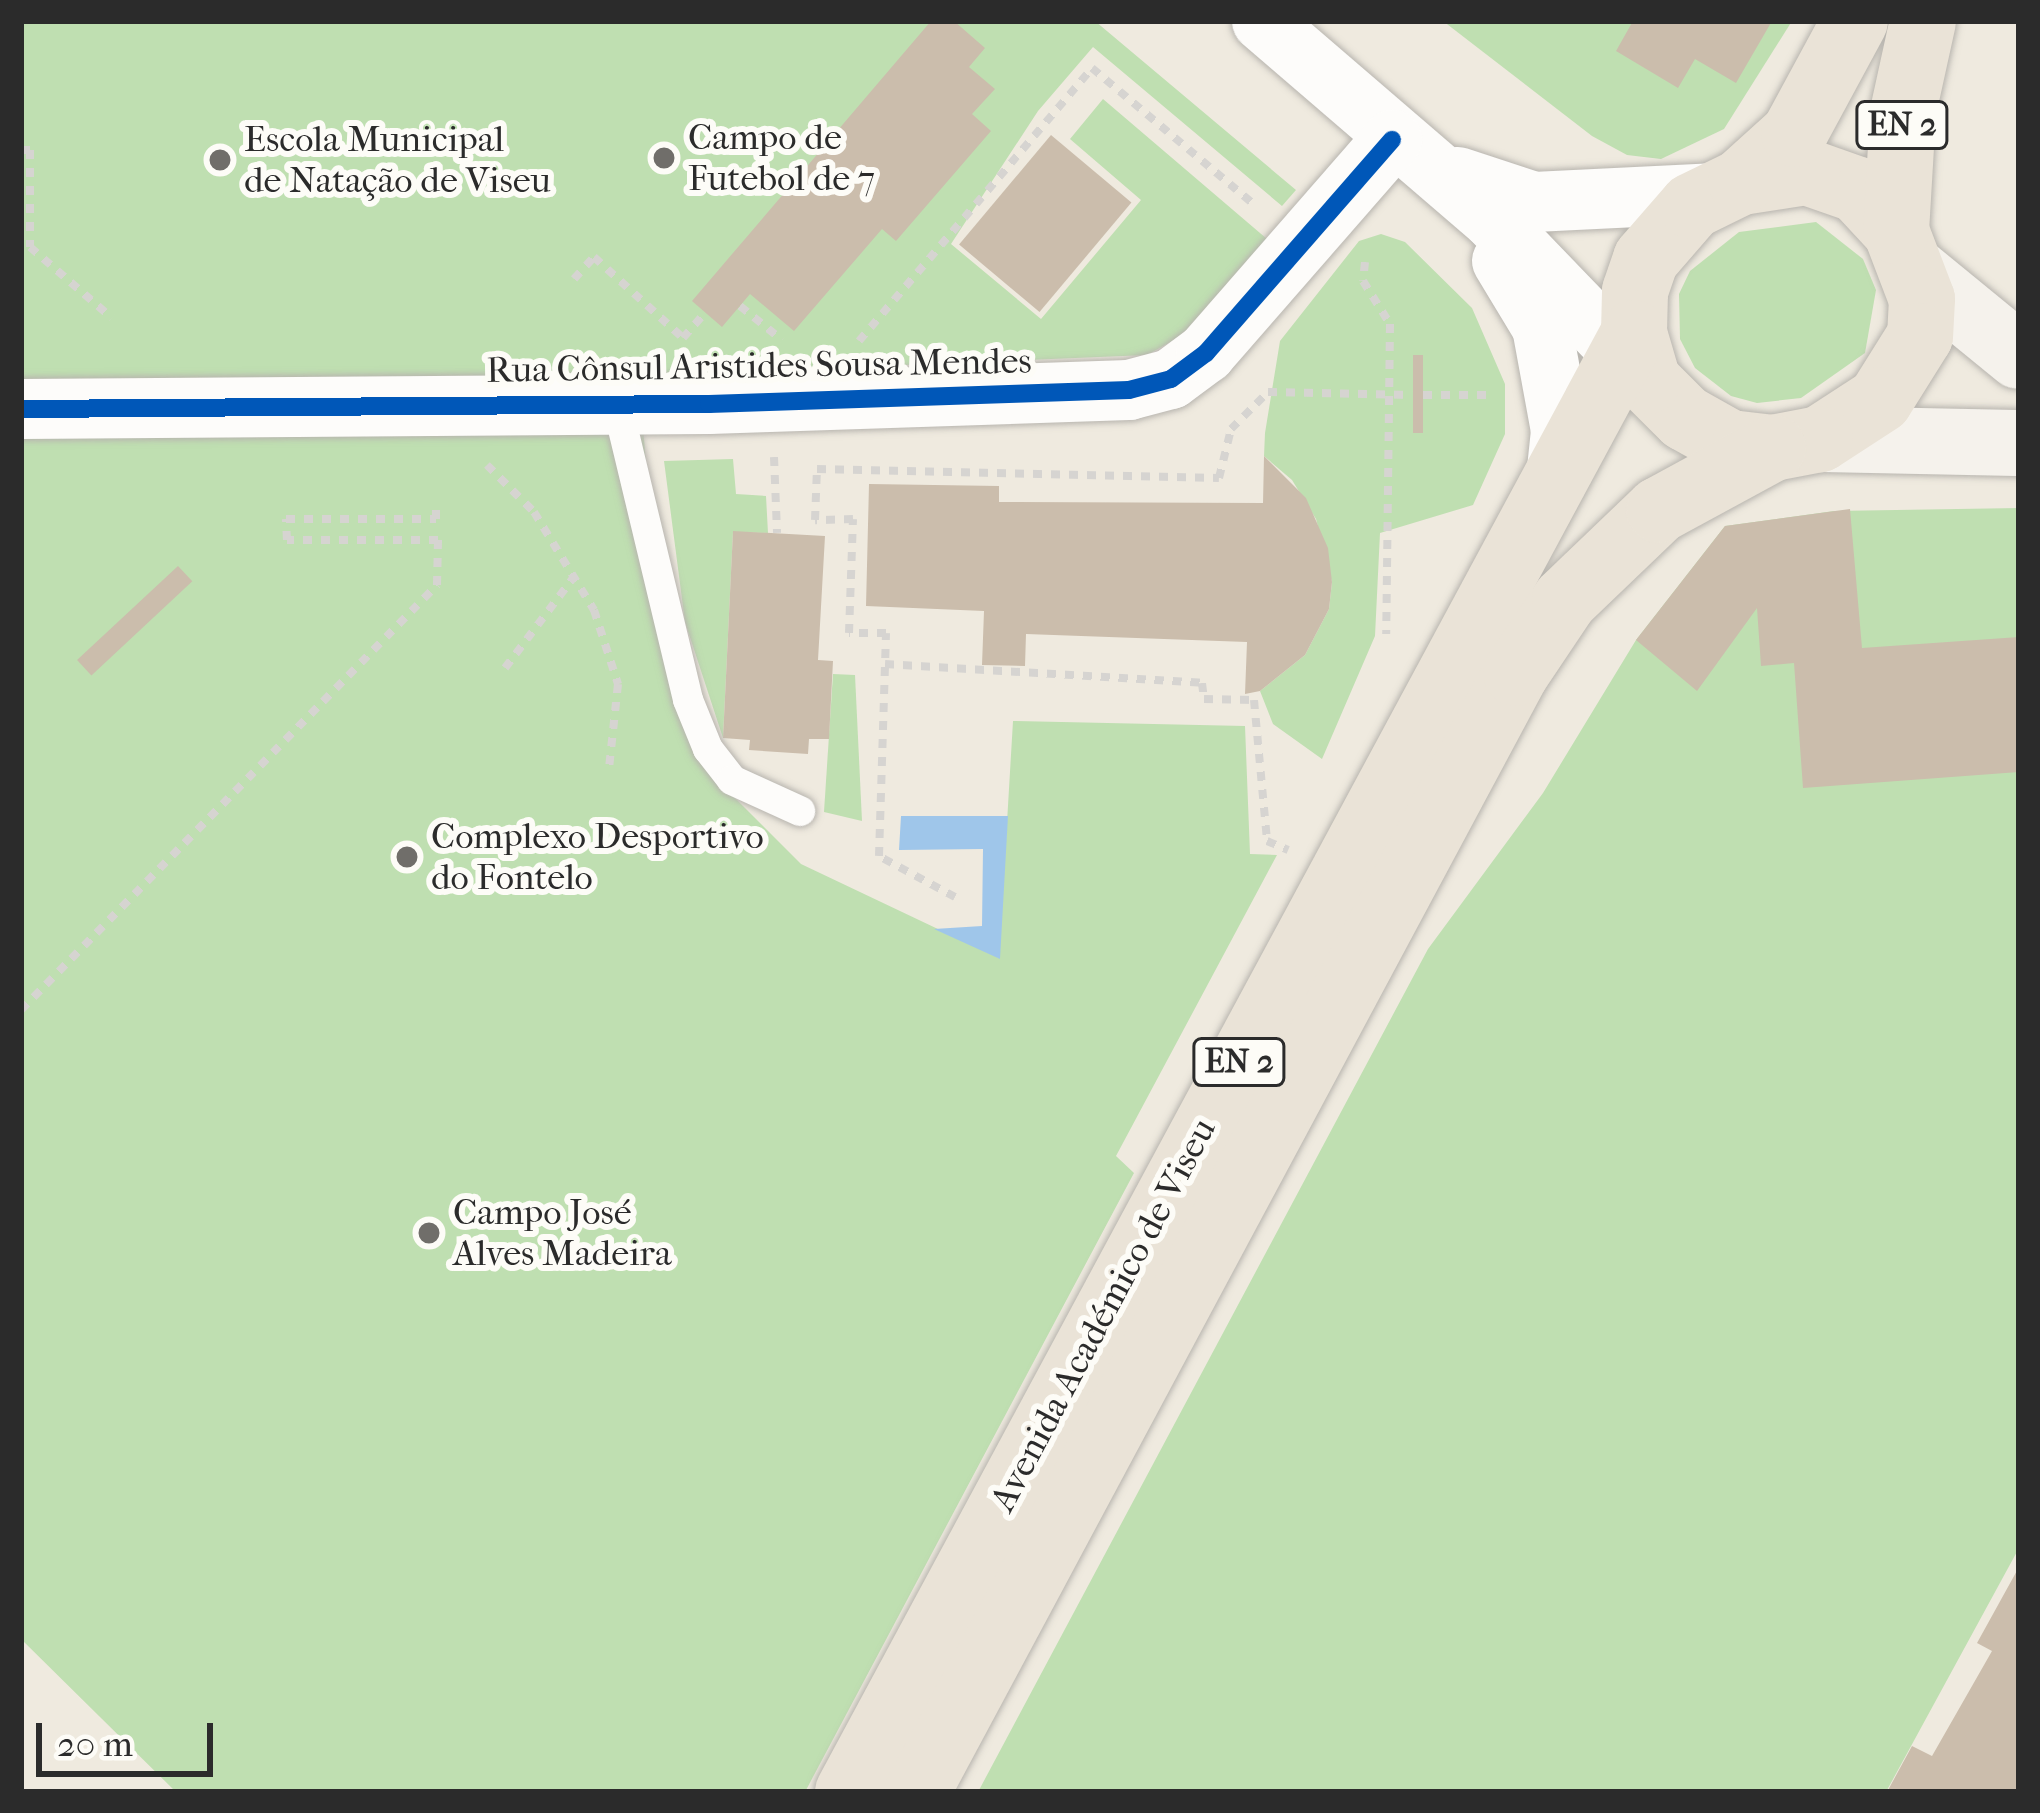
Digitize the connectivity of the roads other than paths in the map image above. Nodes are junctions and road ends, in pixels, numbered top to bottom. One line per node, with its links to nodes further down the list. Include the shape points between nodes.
1 (1262, 21): 4 (street)
2 (1923, 21): 7 (main road, EN 2, via 1903,112)
3 (1842, 44): 5 (main road, EN 2, via 1794,134); 6 (street, via 1722,163)
4 (1407, 152): 6 (street, via 1534,202); 8 (street, via 1492,219); 10 (street, Rua Cônsul Aristides Sousa Mendes, via 1337,202 1206,353 1171,379 1129,390); 14 (street, via 1529,294 1556,394)
5 (1729, 188): 6 (street); 7 (main road, EN 2, via 1807,172 1837,180 1881,209); 8 (main road, EN 2, via 1692,206 1646,259)
6 (1634, 199)
7 (1906, 251): 9 (main road); 13 (main road, EN 2, via 1923,316 1910,360 1880,400)
8 (1635, 356): 13 (main road, via 1706,433); 14 (main road, Avenida Académico de Viseu / EN 2)
9 (2019, 356)
10 (617, 404): 11 (street, Rua Cônsul Aristides Sousa Mendes); 15 (lane, via 688,700 708,749 732,780)
11 (21, 409)
12 (2019, 442): 13 (main road)
13 (1797, 444): 17 (main road, Avenida Académico de Viseu / EN 2, via 1659,510 1564,600 1516,673)
14 (1557, 467): 16 (main road, Avenida Académico de Viseu / EN 2)
15 (800, 811)
16 (848, 1792)
17 (917, 1792)

